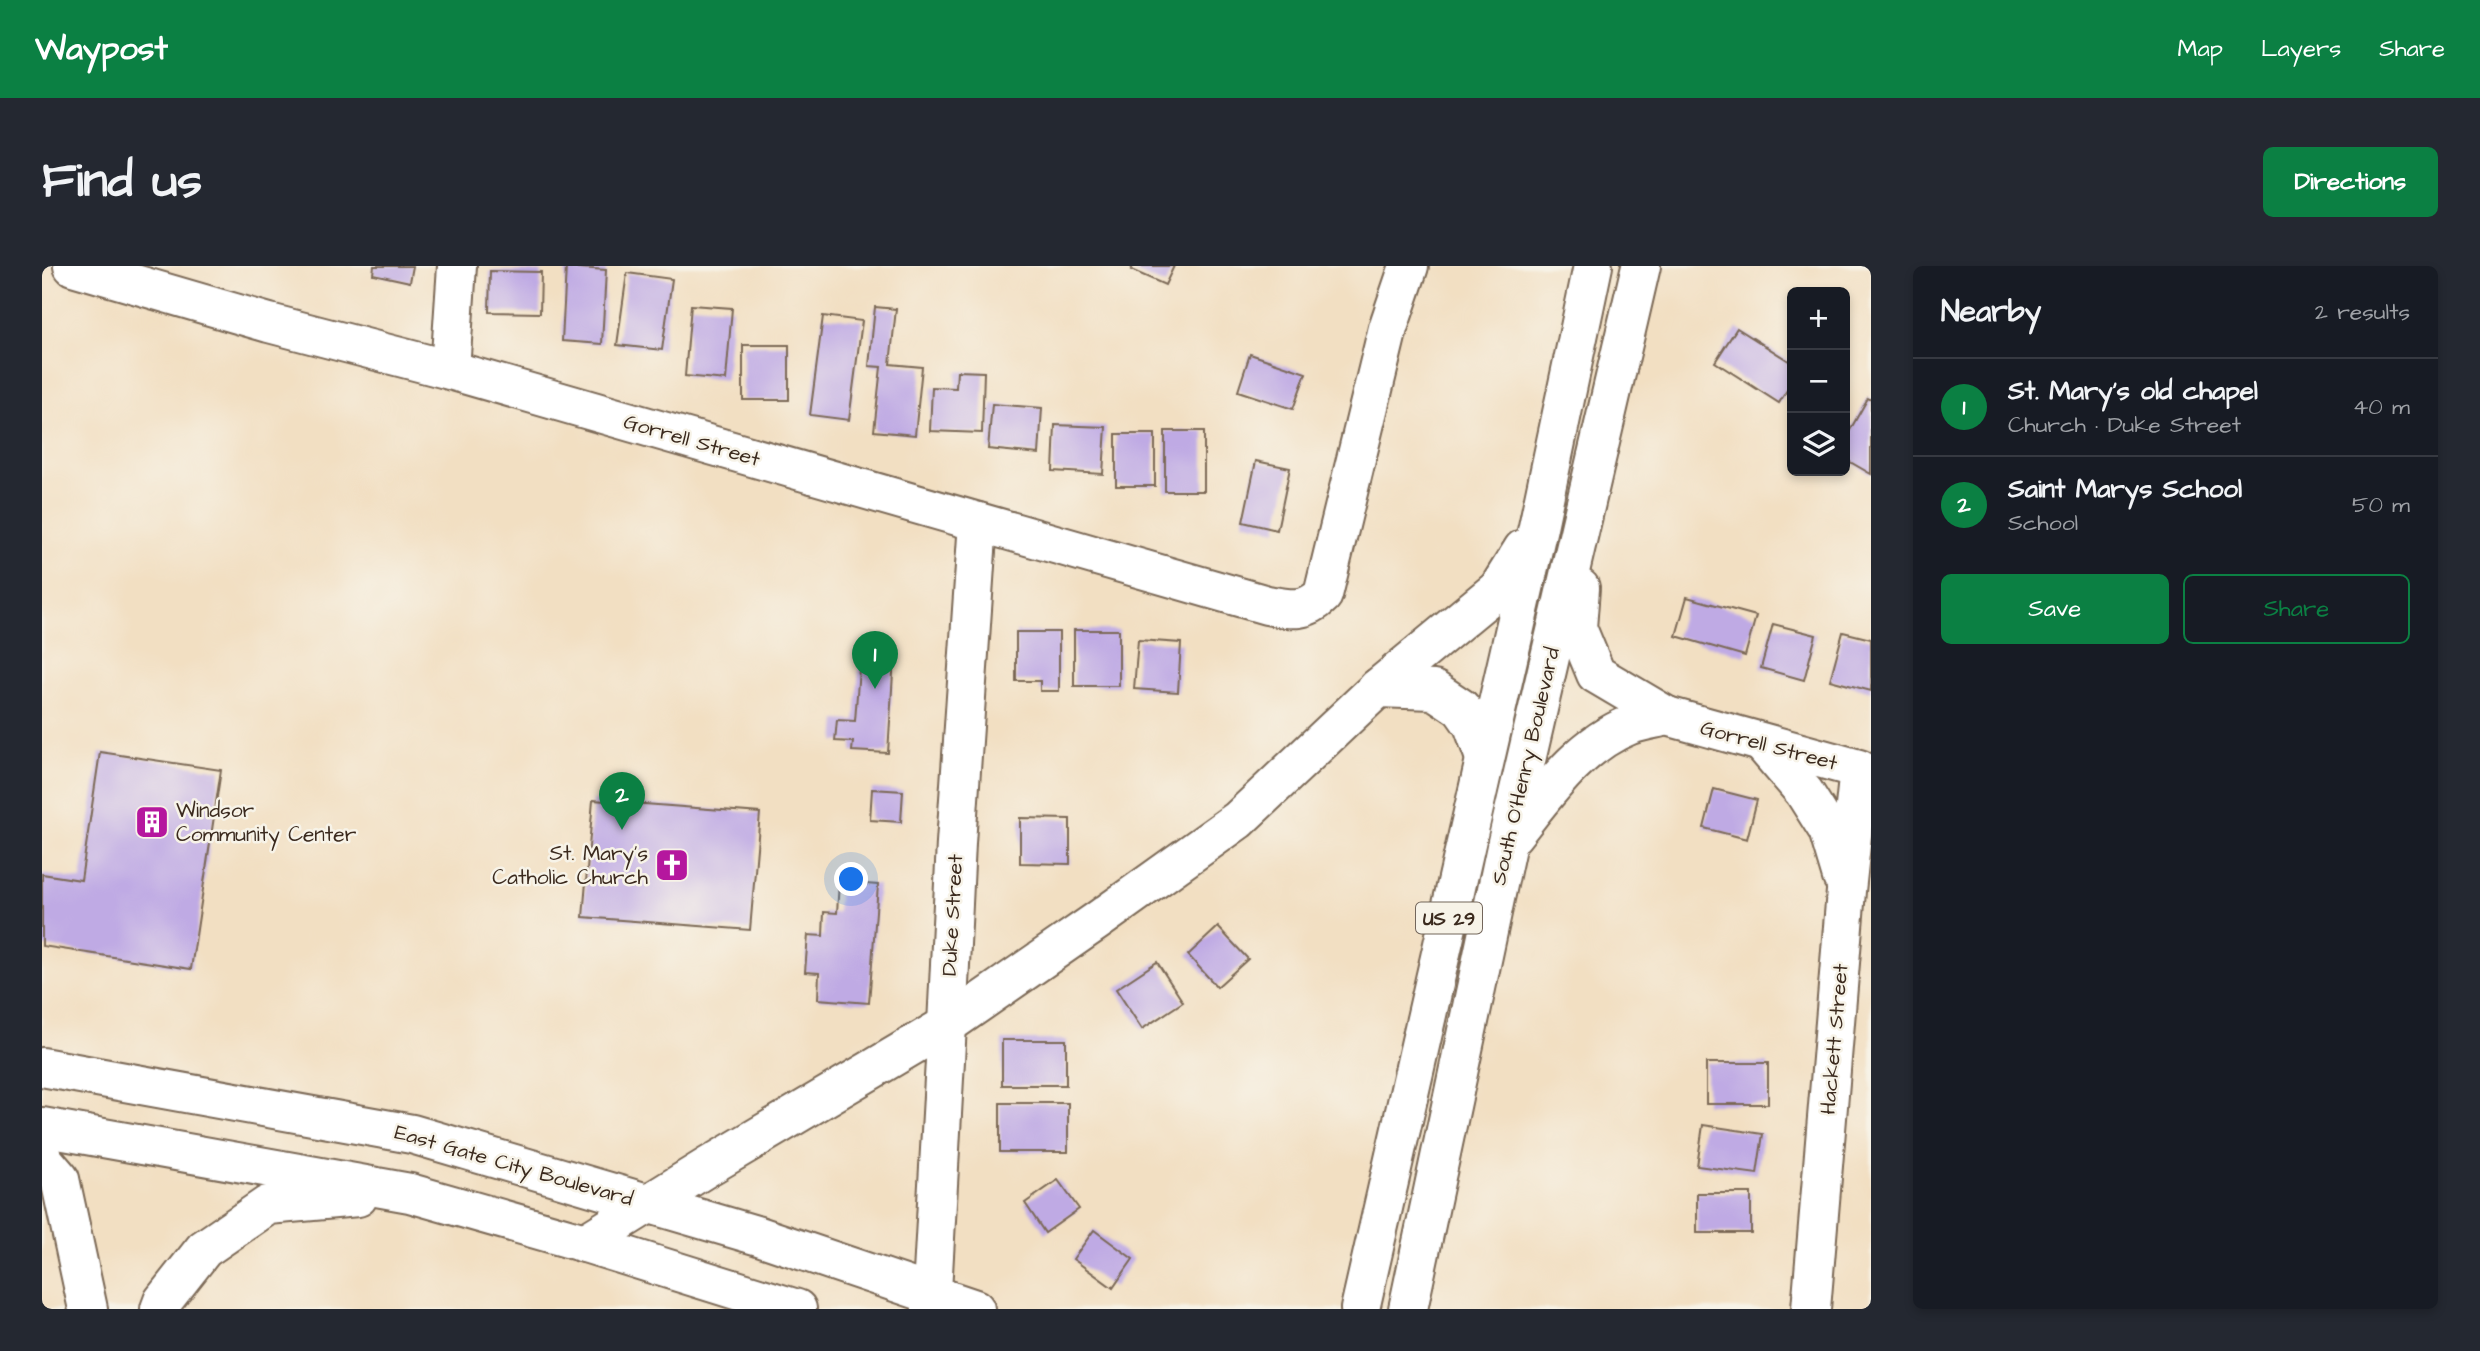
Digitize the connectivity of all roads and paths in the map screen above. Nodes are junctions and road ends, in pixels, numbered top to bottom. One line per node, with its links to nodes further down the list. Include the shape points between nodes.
1 (73, 266): 6 (main road, Gorrell Street)
2 (457, 266): 6 (main road)
3 (1409, 266): 8 (main road, Gorrell Street, via 1388,328 1331,571 1323,595 1312,606 1267,605)
4 (1592, 266): 9 (main road, South O'Henry Boulevard / US 29)
5 (1641, 266): 7 (main road, South O'Henry Boulevard / US 29)
6 (450, 370): 8 (main road, Gorrell Street)
7 (1585, 513): 11 (main road, Gorrell Street, via 1577,628 1596,674); 15 (main road, South O'Henry Boulevard / US 29)
8 (978, 522): 17 (main road, Duke Street)
9 (1538, 527): 10 (main road, via 1498,589); 13 (main road, South O'Henry Boulevard / US 29)
10 (1378, 688): 13 (main road, via 1434,690 1461,708); 17 (main road, via 1238,820)
11 (1667, 716): 12 (main road, Gorrell Street); 15 (main road, via 1631,725 1600,741 1565,771)
12 (1762, 743): 14 (main road, Gorrell Street); 16 (main road, via 1804,792 1828,830)
13 (1485, 758): 29 (main road, South O'Henry Boulevard / US 29)
14 (1865, 771): 16 (main road, Hackett Street)
15 (1507, 842): 30 (main road, South O'Henry Boulevard / US 29)
16 (1846, 891): 31 (main road, Hackett Street)
17 (947, 1025): 22 (main road); 24 (main road, Duke Street)
18 (42, 1067): 22 (main road, East Gate City Boulevard, via 412,1134)
19 (42, 1127): 21 (main road)
20 (42, 1158): 25 (main road, via 60,1179)
21 (410, 1193): 23 (main road); 26 (main road, via 268,1205 204,1249)
22 (649, 1203): 23 (main road); 24 (main road, East Gate City Boulevard, via 759,1236)
23 (584, 1243): 27 (main road)
24 (931, 1301): 28 (main road, East Gate City Boulevard)
25 (88, 1309)
26 (160, 1309)
27 (797, 1309)
28 (975, 1309)
29 (1360, 1309)
30 (1408, 1309)
31 (1811, 1309)

